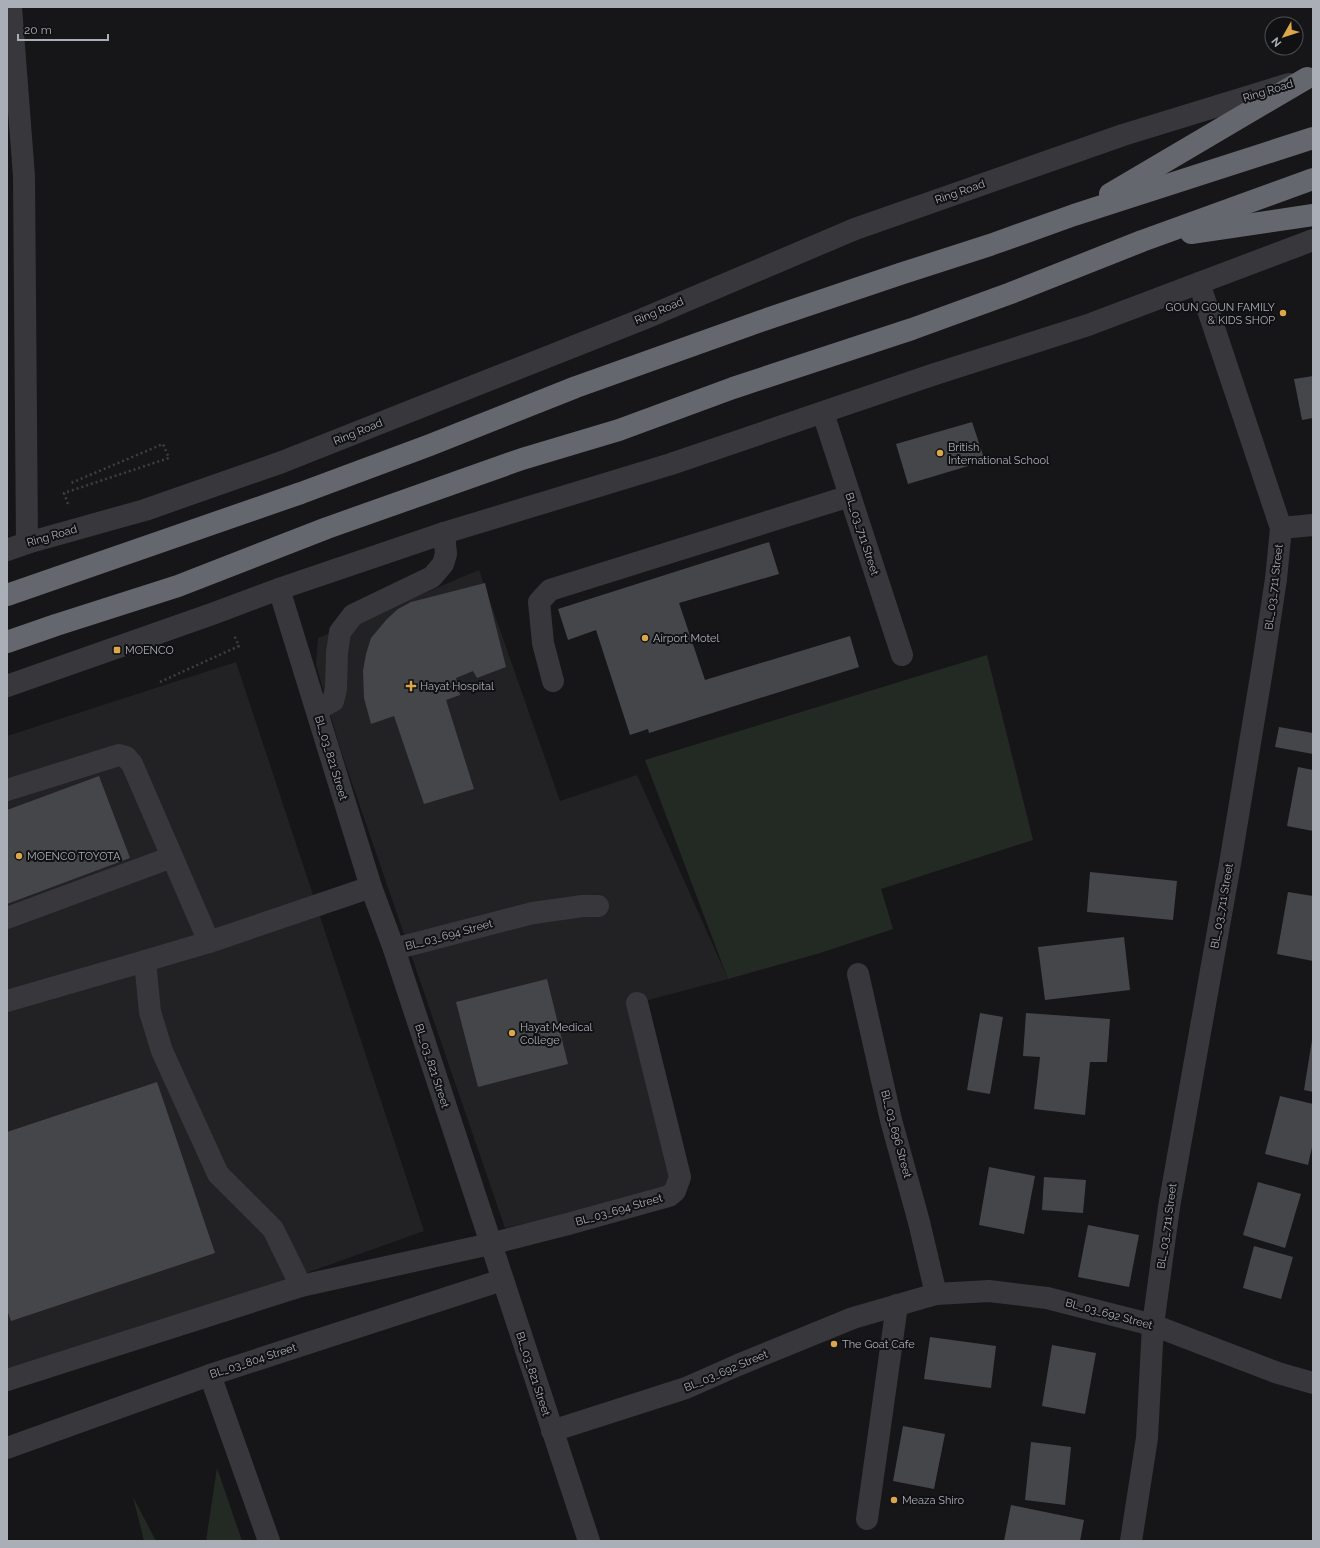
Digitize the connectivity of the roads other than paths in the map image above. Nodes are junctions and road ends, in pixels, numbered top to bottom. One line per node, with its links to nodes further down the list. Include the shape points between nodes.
1 (11, 7): 4 (street)
2 (1310, 78): 6 (highway); 16 (street, Ring Road, via 1123,135 855,229 643,318 282,462 145,510)
3 (1313, 138): 6 (highway)
4 (14, 139): 16 (street, via 24,176)
5 (1313, 179): 9 (highway)
6 (1074, 215): 19 (highway, via 576,387 301,493)
7 (1313, 215): 9 (highway)
8 (1313, 240): 10 (street)
9 (1142, 241): 20 (highway, via 912,329 733,388 619,430 522,459 327,528 178,586)
10 (1199, 283): 11 (street, via 1088,326 932,375); 14 (street, BL_03_711 Street)
11 (823, 413): 12 (street, BL_03_711 Street); 15 (street, via 671,464)
12 (850, 496): 21 (street, BL_03_711 Street); 22 (street, via 550,590 539,602 542,643)
13 (1313, 525): 14 (street)
14 (1281, 528): 41 (street, BL_03_711 Street, via 1274,593 1231,858 1169,1207)
15 (444, 533): 18 (street); 24 (street, via 446,554 443,564 432,577 353,615 340,632 333,701)
16 (27, 543): 17 (street, Ring Road)
17 (7, 550)
18 (279, 589): 23 (street); 24 (street, BL_03_821 Street)
19 (7, 596)
20 (7, 642)
21 (902, 655)
22 (553, 681)
23 (7, 686)
24 (317, 710): 27 (street, BL_03_821 Street)
25 (7, 790): 26 (street, via 119,755 126,757 132,764)
26 (172, 857): 29 (street); 30 (street)
27 (371, 887): 30 (street); 31 (street, BL_03_821 Street)
28 (598, 906): 31 (street, BL_03_694 Street, via 533,913)
29 (7, 918)
30 (209, 942): 32 (street)
31 (394, 950): 36 (street, BL_03_821 Street)
32 (145, 961): 34 (street); 38 (street, via 150,1012 162,1051 218,1174 273,1229)
33 (858, 974): 39 (street, BL_03_696 Street)
34 (7, 1001)
35 (637, 1003): 36 (street, BL_03_694 Street, via 680,1176 675,1191 669,1196)
36 (490, 1244): 37 (street, BL_03_821 Street); 38 (street, BL_03_694 Street)
37 (502, 1280): 42 (street, BL_03_804 Street); 45 (street, BL_03_821 Street)
38 (301, 1286): 43 (street, BL_03_694 Street)
39 (936, 1294): 40 (street, BL_03_692 Street); 41 (street, BL_03_692 Street, via 990,1291 1048,1298)
40 (897, 1305): 45 (street, BL_03_692 Street, via 853,1318 686,1388); 47 (street)
41 (1153, 1325): 44 (street, BL_03_692 Street, via 1278,1373); 50 (street, BL_03_711 Street, via 1147,1438)
42 (210, 1375): 46 (street, BL_03_804 Street); 48 (street)
43 (7, 1380)
44 (1313, 1383)
45 (552, 1431): 49 (street, BL_03_821 Street)
46 (7, 1448)
47 (867, 1519)
48 (269, 1541)
49 (589, 1541)
50 (1131, 1541)

